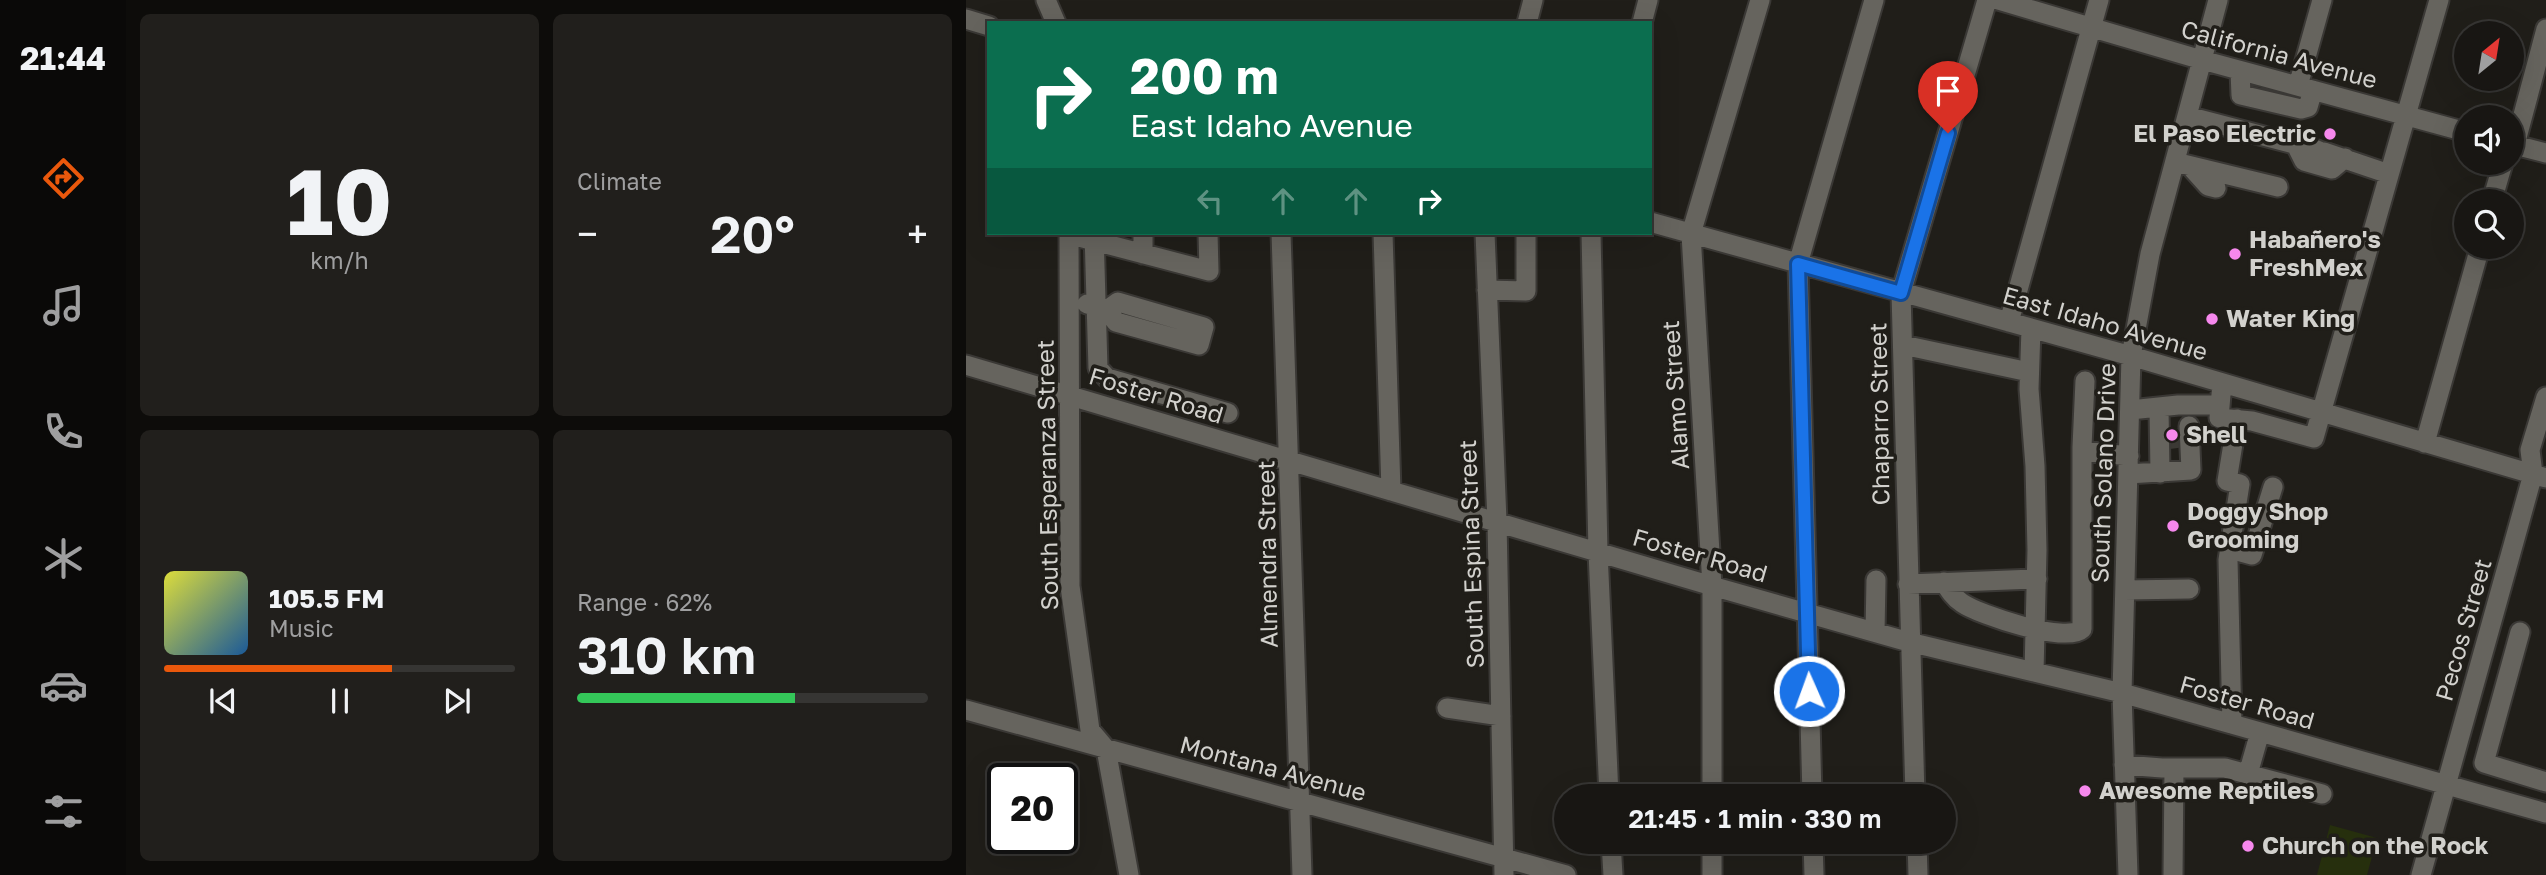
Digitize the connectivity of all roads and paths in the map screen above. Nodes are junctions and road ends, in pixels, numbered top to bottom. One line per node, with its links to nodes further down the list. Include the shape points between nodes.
1 (1046, 0): 13 (street)
2 (1534, 0): 14 (street)
3 (1648, 0): 15 (street)
4 (1760, 0): 34 (street, Alamo Street)
5 (1874, 0): 46 (street)
6 (1987, 0): 48 (street, Chaparro Street)
7 (1998, 0): 17 (street, California Avenue)
8 (2099, 0): 17 (street)
9 (2218, 0): 19 (street, South Solano Drive)
10 (2322, 0): 21 (street)
11 (2439, 0): 24 (street)
12 (966, 19): 16 (street)
13 (1055, 21)
14 (1528, 21)
15 (1643, 21)
16 (987, 25)
17 (2091, 27): 19 (street, California Avenue); 51 (street)
18 (2546, 29): 23 (street)
19 (2202, 60): 20 (street, California Avenue); 25 (street, South Solano Drive)
20 (2241, 71): 21 (street, California Avenue); 22 (street)
21 (2305, 88): 22 (street, via 2308,107 2301,109); 24 (street, California Avenue)
22 (2241, 95): 27 (street)
23 (2524, 105)
24 (2406, 115): 26 (street, California Avenue); 31 (street)
25 (2187, 116): 27 (street); 30 (street, South Solano Drive)
26 (2454, 129)
27 (2247, 133): 31 (street)
28 (2524, 148): 29 (street)
29 (2546, 153)
30 (2182, 164): 32 (street, via 2227,183); 54 (street, South Solano Drive, via 2150,254)
31 (2389, 174): 67 (street)
32 (2278, 187)
33 (1652, 223): 34 (street, East Idaho Avenue)
34 (1691, 234): 46 (street, East Idaho Avenue); 86 (street, Alamo Street)
35 (1069, 235): 49 (street, South Esperanza Street)
36 (1143, 235): 44 (street)
37 (1208, 235): 44 (street, via 1209,271)
38 (1281, 235): 73 (street, Almendra Street)
39 (1383, 235): 78 (street)
40 (1485, 235): 47 (street, South Espina Street)
41 (1526, 235): 47 (street, via 1525,291)
42 (1591, 235): 81 (street)
43 (1094, 237): 44 (street); 50 (street)
44 (1143, 254)
45 (2477, 259): 71 (street)
46 (1798, 264): 48 (street, East Idaho Avenue); 89 (street)
47 (1487, 290): 79 (street, South Espina Street)
48 (1901, 293): 51 (street, East Idaho Avenue); 53 (street, Chaparro Street)
49 (1070, 300): 50 (street); 55 (street, South Esperanza Street)
50 (1102, 308): 57 (street)
51 (2009, 322): 52 (street, East Idaho Avenue)
52 (2031, 328): 54 (street, East Idaho Avenue); 58 (street)
53 (1903, 345): 58 (street); 85 (street, Chaparro Street)
54 (2131, 356): 60 (street, East Idaho Avenue); 65 (street, South Solano Drive)
55 (1070, 362): 57 (street); 63 (street, South Esperanza Street)
56 (966, 365): 63 (street, Foster Road)
57 (1098, 368): 61 (street, via 1107,378)
58 (2029, 372): 82 (street)
59 (2085, 381): 72 (street)
60 (2222, 383): 62 (street, East Idaho Avenue); 68 (street)
61 (1148, 390): 66 (street); 69 (street)
62 (2259, 394): 67 (street, East Idaho Avenue); 68 (street)
63 (1070, 396): 69 (street, Foster Road); 101 (street, South Esperanza Street, via 1070,586 1090,730)
64 (2546, 397): 76 (street, Pecos Street, via 2530,450)
65 (2130, 410): 70 (street); 74 (street, South Solano Drive)
66 (1228, 413)
67 (2321, 413): 68 (street, via 2314,438); 71 (street, East Idaho Avenue)
68 (2232, 416): 70 (street); 70 (street); 80 (street, via 2227,481 2240,484)
69 (1143, 417): 73 (street, Foster Road)
70 (2176, 433): 75 (street); 75 (street, via 2191,470)
71 (2425, 443): 76 (street, East Idaho Avenue)
72 (2082, 451): 74 (street); 90 (street, via 2082,629 2075,633)
73 (1290, 462): 78 (street, Foster Road); 112 (street, Almendra Street)
74 (2128, 465): 75 (street); 88 (street, South Solano Drive)
75 (2160, 473)
76 (2540, 476): 110 (street, Pecos Street)
77 (2273, 487): 80 (street, via 2252,555)
78 (1391, 491): 79 (street, Foster Road)
79 (1497, 522): 81 (street, Foster Road); 98 (street, South Espina Street)
80 (2230, 549): 99 (street)
81 (1598, 552): 86 (street, Foster Road); 106 (street)
82 (2037, 579): 84 (street); 90 (street)
83 (1876, 580): 91 (street)
84 (1944, 582): 85 (street); 90 (street, via 1965,605)
85 (1908, 583): 93 (street, Chaparro Street)
86 (1713, 586): 89 (street, Foster Road); 107 (street, Alamo Street)
87 (2189, 589): 88 (street)
88 (2125, 590): 95 (street, South Solano Drive)
89 (1807, 612): 91 (street, Foster Road); 108 (street)
90 (2036, 631): 94 (street)
91 (1875, 632): 93 (street, Foster Road)
92 (2520, 632): 105 (street, via 2484,764)
93 (1909, 642): 94 (street, Foster Road); 109 (street, Chaparro Street)
94 (2035, 672): 95 (street, Foster Road)
95 (2122, 693): 99 (street, Foster Road); 102 (street, South Solano Drive)
96 (1447, 708): 98 (street)
97 (966, 710): 101 (street, Montana Avenue)
98 (1501, 716): 118 (street, South Espina Street)
99 (2232, 724): 100 (street, Foster Road)
100 (2260, 732): 104 (street); 110 (street, Foster Road)
101 (1106, 749): 112 (street, Montana Avenue); 119 (street, South Esperanza Street)
102 (2124, 765): 103 (street); 126 (street, South Solano Drive)
103 (2174, 768): 104 (street, via 2211,766); 127 (street)
104 (2248, 774): 111 (street)
105 (2546, 782)
106 (1608, 784)
107 (1712, 784)
108 (1812, 784)
109 (1915, 784)
110 (2446, 784): 113 (street, Foster Road); 128 (street, Pecos Street)
111 (2322, 794)
112 (1299, 801): 118 (street, Montana Avenue); 120 (street, Almendra Street)
113 (2546, 813)
114 (1612, 854): 122 (street)
115 (1712, 854): 123 (street)
116 (1813, 854): 124 (street)
117 (1918, 854): 125 (street)
118 (1504, 866): 121 (street, Montana Avenue)
119 (1129, 875)
120 (1302, 875)
121 (1566, 875)
122 (1613, 875)
123 (1712, 875)
124 (1814, 875)
125 (1919, 875)
126 (2128, 875)
127 (2174, 875)
128 (2421, 875)

